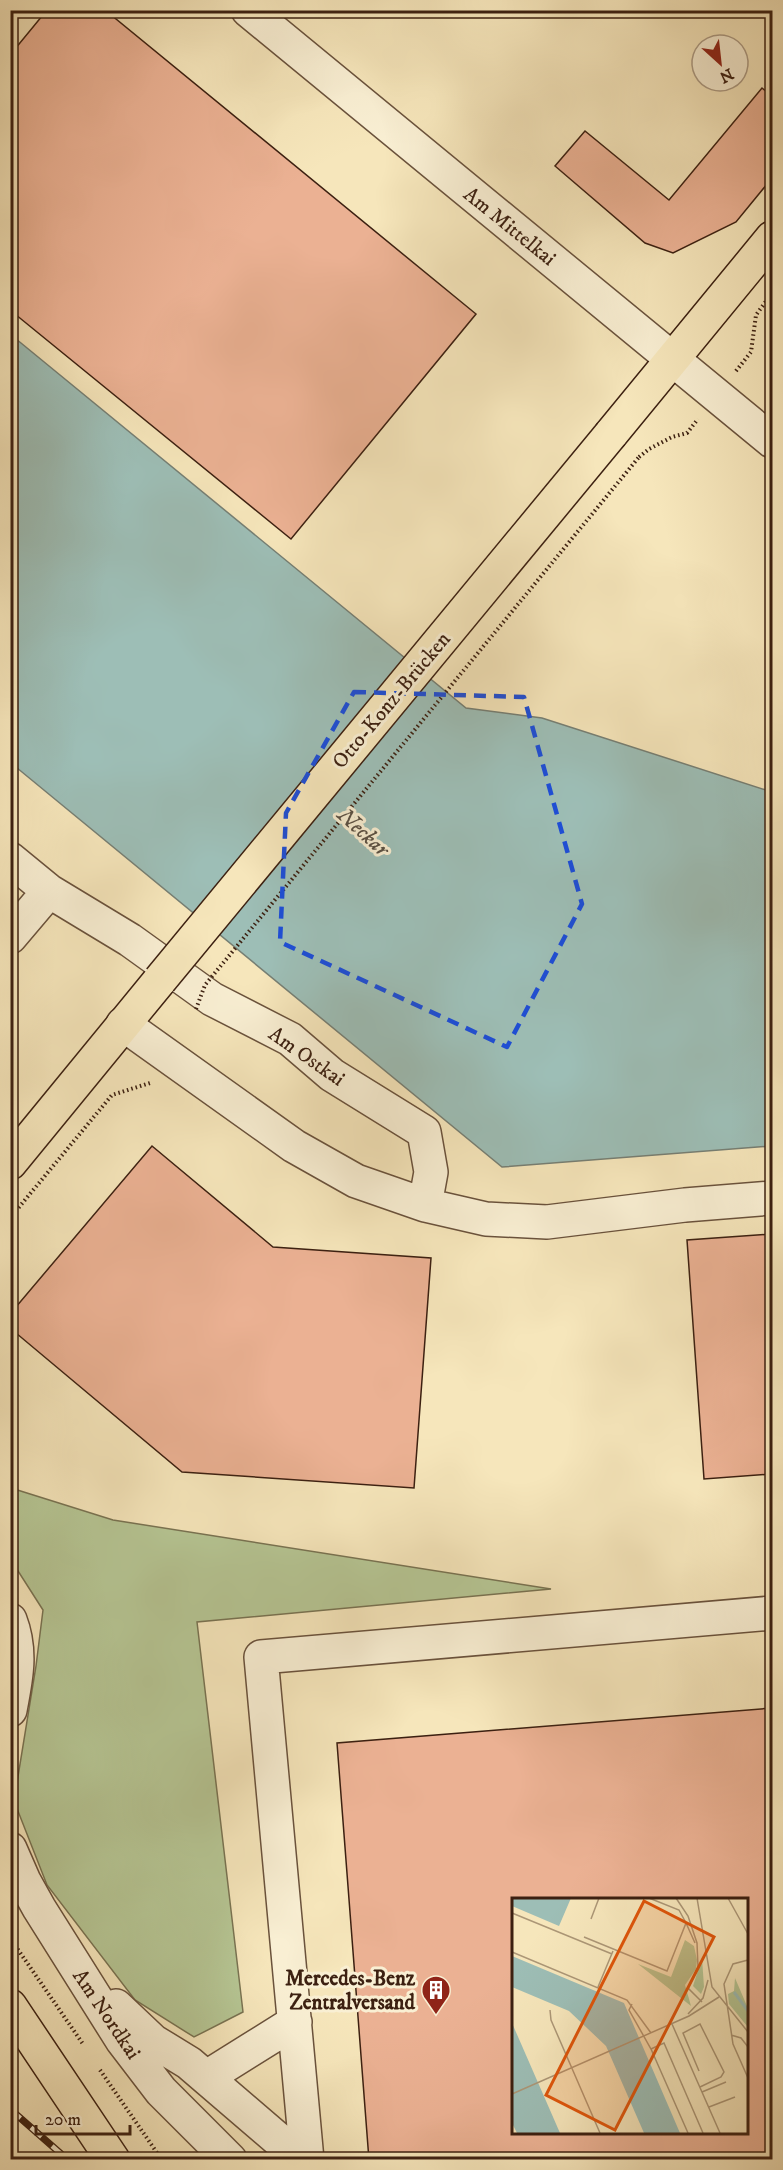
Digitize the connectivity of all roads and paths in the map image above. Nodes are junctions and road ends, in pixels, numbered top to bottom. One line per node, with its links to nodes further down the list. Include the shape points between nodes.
1 (248, 10): 3 (street, Am Mittelkai)
2 (772, 238): 3 (main road, Otto-Konz-Brücken)
3 (672, 359): 4 (street, Am Mittelkai); 10 (main road, Otto-Konz-Brücken, bridge)
4 (772, 441)
5 (639, 457): 9 (path, bridge, via 205,985)
6 (10, 859): 7 (street, Am Ostkai)
7 (49, 891): 8 (street); 14 (street, Am Ostkai, via 130,940 212,999 290,1039 332,1075 424,1132 431,1172)
8 (10, 937)
9 (197, 1017)
10 (123, 1024): 11 (street); 12 (main road, Otto-Konz-Brücken)
11 (171, 1058): 14 (street, via 294,1146 356,1181); 15 (path, via 149,1084 112,1095)
12 (10, 1163)
13 (772, 1198): 14 (street, via 547,1222 486,1219)
14 (425, 1205)
15 (10, 1218)
16 (772, 1613): 22 (street, via 261,1657)
17 (10, 1620): 18 (street, via 18,1648)
18 (10, 1710)
19 (10, 1850): 20 (street, Am Nordkai, via 39,1908)
20 (78, 1970): 23 (street, via 153,2041); 25 (street, Am Nordkai, via 161,2091)
21 (10, 2006): 24 (main road)
22 (295, 2022): 23 (street); 27 (street)
23 (207, 2077): 26 (street)
24 (112, 2160)
25 (230, 2160)
26 (302, 2160)
27 (307, 2160)

